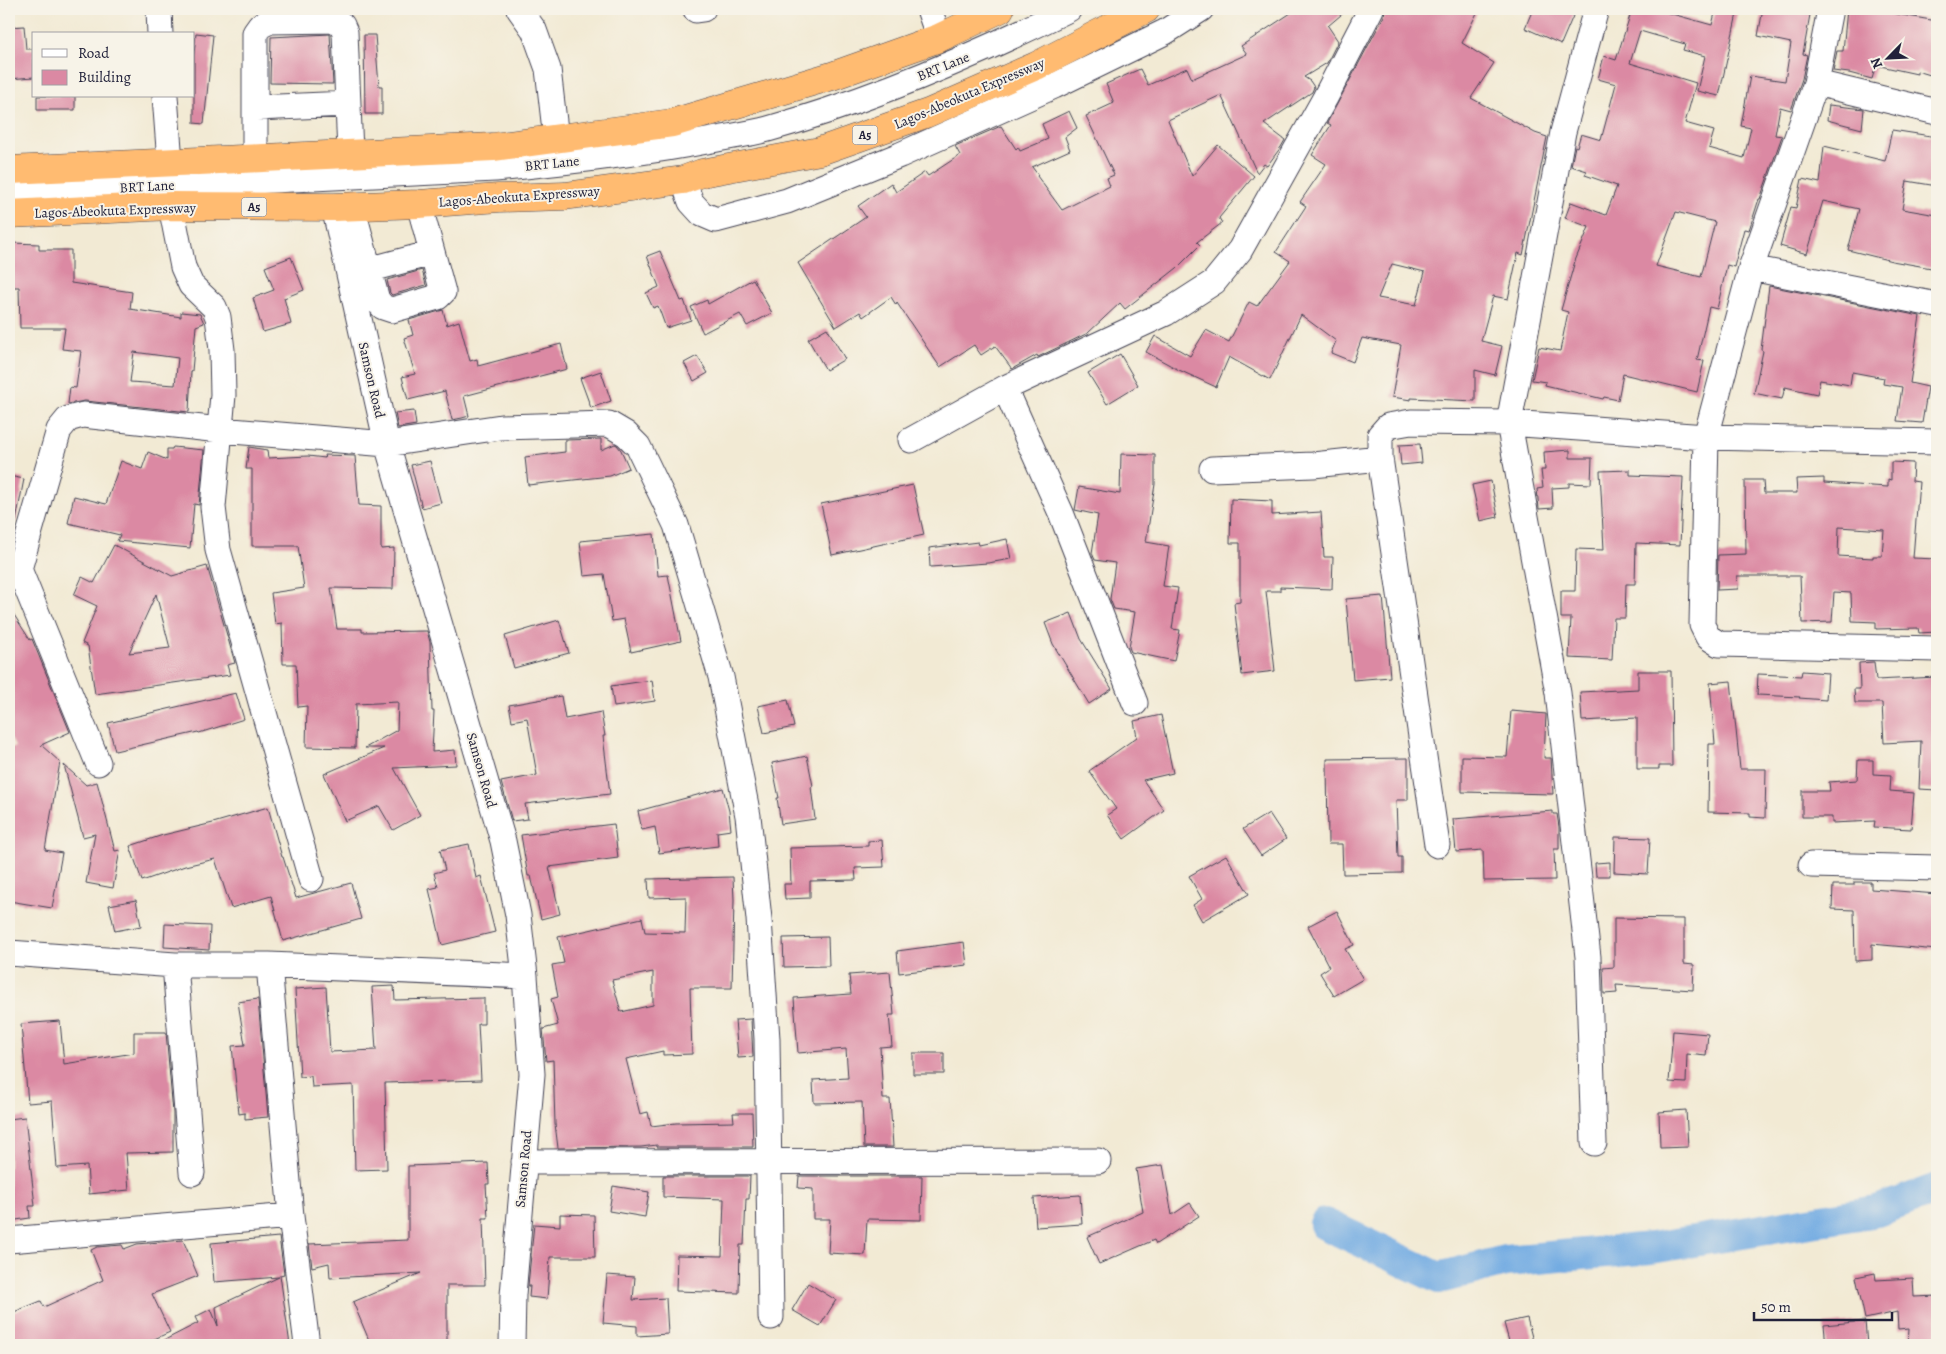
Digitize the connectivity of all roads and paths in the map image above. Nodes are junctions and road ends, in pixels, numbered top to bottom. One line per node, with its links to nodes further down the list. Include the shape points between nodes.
1 (159, 9): 11 (street)
2 (519, 9): 18 (street, via 534,30 548,69)
3 (929, 9): 12 (street)
4 (1000, 9): 12 (highway)
5 (1069, 9): 18 (street, BRT Lane, via 945,66 847,104 767,129 664,149)
6 (1146, 9): 24 (highway, Lagos-Abeokuta Expressway / A5, via 1036,66 928,113 820,151 702,173)
7 (1201, 9): 24 (street, via 1165,32 1054,86 787,201 716,220 702,214 691,202)
8 (1371, 9): 34 (street, via 1240,250 1214,282 1166,313)
9 (1596, 9): 35 (street, via 1563,132)
10 (1830, 9): 13 (street)
11 (160, 32)
12 (939, 38): 18 (highway, via 832,76 672,124)
13 (1816, 83): 17 (street); 31 (street)
14 (165, 98): 22 (street)
15 (347, 104): 16 (street); 16 (street, via 346,32 342,25 336,20 270,22 260,26 256,33); 19 (street)
16 (256, 108): 20 (street)
17 (1937, 112)
18 (556, 147): 21 (highway)
19 (350, 153): 20 (highway); 21 (highway)
20 (255, 158): 22 (highway)
21 (494, 158): 25 (street, BRT Lane)
22 (170, 162): 23 (highway)
23 (9, 170)
24 (682, 180): 26 (highway, Lagos-Abeokuta Expressway / A5, via 565,196)
25 (9, 193)
26 (419, 204): 28 (highway, Lagos-Abeokuta Expressway / A5); 30 (street)
27 (171, 206): 28 (highway, Lagos-Abeokuta Expressway / A5); 29 (highway, Lagos-Abeokuta Expressway / A5); 36 (street, via 183,267 191,285 214,307 218,317 222,377)
28 (343, 207): 32 (street); 40 (street, Samson Road)
29 (9, 214)
30 (432, 253): 32 (street); 32 (street, via 443,292 438,298 392,310 383,307 377,300)
31 (1751, 268): 33 (street); 37 (street)
32 (368, 270)
33 (1937, 305)
34 (1005, 388): 38 (street); 45 (street, via 1061,513)
35 (1509, 424): 37 (street); 41 (street, via 1411,422 1388,426 1380,435); 55 (street, via 1558,692 1588,957)
36 (220, 430): 40 (street); 43 (street, via 83,414 68,419 59,430); 50 (street, via 213,507 218,550)
37 (1706, 437): 39 (street); 44 (street, via 1702,624 1708,637 1719,644)
38 (911, 440)
39 (1937, 442)
40 (387, 444): 54 (street, Samson Road, via 503,841 517,907); 58 (street, via 501,427 610,424 638,446 679,534 721,676 748,816 767,1039)
41 (1380, 458): 42 (street, via 1313,465); 47 (street)
42 (1212, 469)
43 (14, 573): 46 (street)
44 (1937, 649)
45 (1135, 703)
46 (98, 763)
47 (1437, 845)
48 (1812, 865): 49 (street)
49 (1937, 868)
50 (311, 879)
51 (9, 953): 52 (street)
52 (175, 965): 53 (street); 59 (street)
53 (269, 965): 54 (street); 60 (street)
54 (525, 976): 57 (street, Samson Road, via 532,1074)
55 (1594, 1143)
56 (1098, 1161): 58 (street)
57 (524, 1162): 58 (street); 64 (street, Samson Road)
58 (769, 1162): 62 (street)
59 (192, 1174)
60 (291, 1216): 61 (street); 63 (street)
61 (9, 1240)
62 (771, 1317)
63 (307, 1345)
64 (512, 1345)

